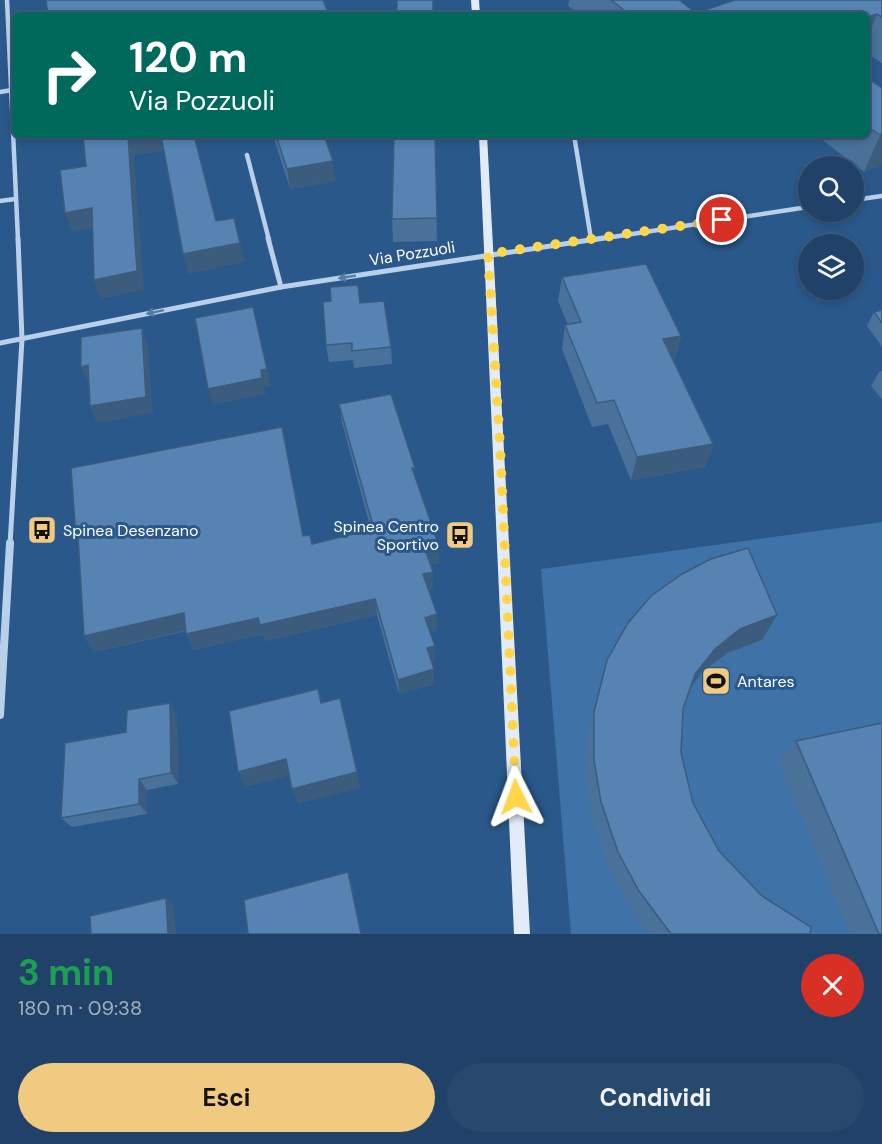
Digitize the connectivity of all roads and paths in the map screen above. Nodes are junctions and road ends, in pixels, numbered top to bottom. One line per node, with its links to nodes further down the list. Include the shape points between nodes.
1 (7, 0): 2 (street)
2 (12, 90): 3 (street)
3 (0, 92)
4 (13, 138): 9 (street)
5 (483, 138): 14 (street)
6 (574, 138): 13 (street)
7 (247, 155): 15 (street)
8 (882, 196): 10 (street)
9 (15, 199): 11 (street); 16 (street)
10 (864, 199)
11 (0, 201)
12 (798, 208): 13 (street, Via Pozzuoli)
13 (591, 239): 14 (street, Via Pozzuoli)
14 (488, 254): 15 (street, Via Pozzuoli, one-way to 15); 19 (street)
15 (281, 286): 16 (street, Via Pozzuoli, one-way to 16)
16 (22, 339): 17 (street, Via Pozzuoli); 18 (street)
17 (0, 343)
18 (0, 715)
19 (522, 934)

